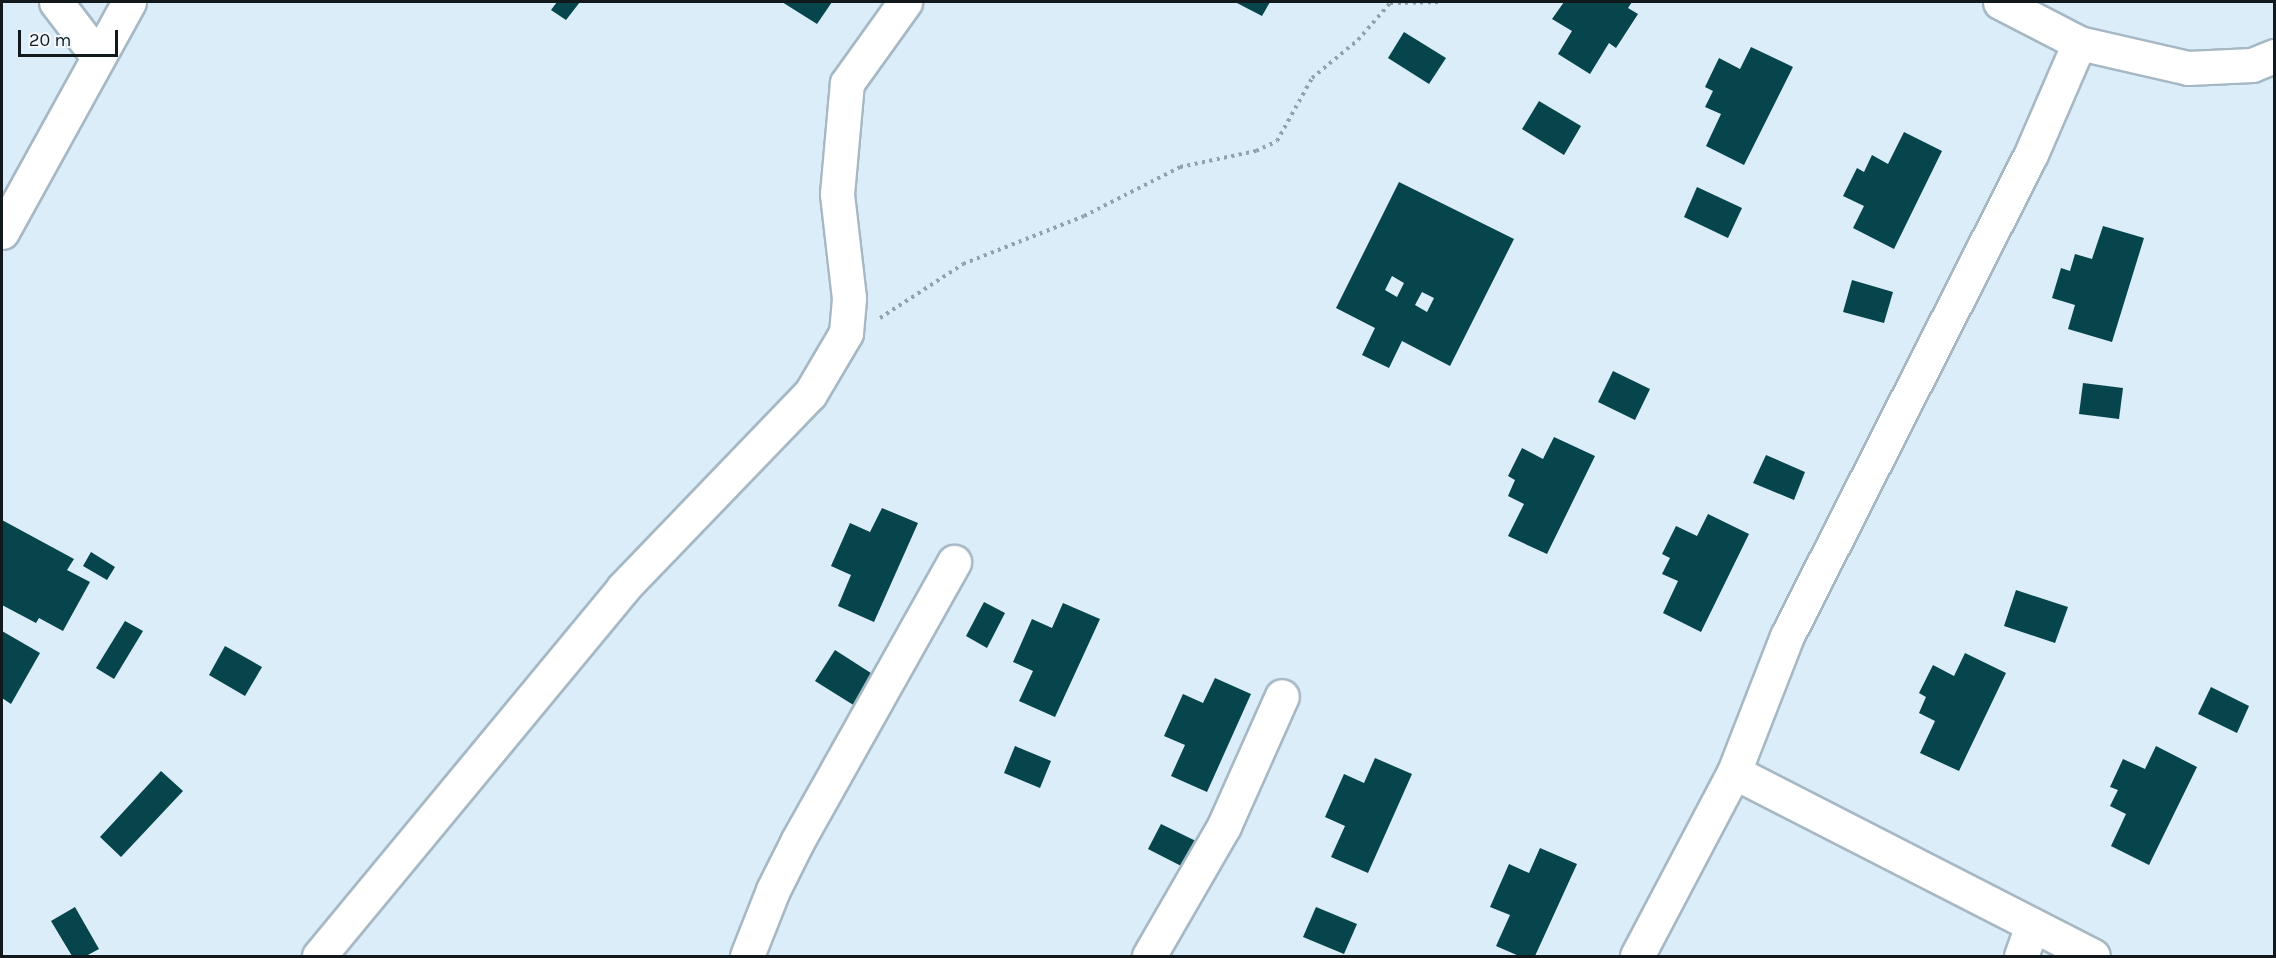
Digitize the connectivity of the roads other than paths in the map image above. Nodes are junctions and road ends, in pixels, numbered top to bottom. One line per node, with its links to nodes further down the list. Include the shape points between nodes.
1 (56, 2): 7 (street)
2 (129, 2): 7 (street)
3 (905, 2): 13 (street, via 847,83 837,195 849,298 846,333 810,394 623,588)
4 (2000, 2): 5 (street)
5 (2079, 43): 6 (street, via 2188,68 2252,65); 11 (street, via 2031,154 1787,636)
6 (2274, 56)
7 (98, 57): 8 (street)
8 (2, 232)
9 (954, 562): 14 (street, via 798,840)
10 (1282, 696): 15 (street, via 1224,826)
11 (1734, 772): 12 (street); 16 (street)
12 (2032, 925): 17 (street); 18 (street)
13 (319, 957)
14 (747, 957)
15 (1149, 957)
16 (1637, 957)
17 (2022, 957)
18 (2093, 957)

